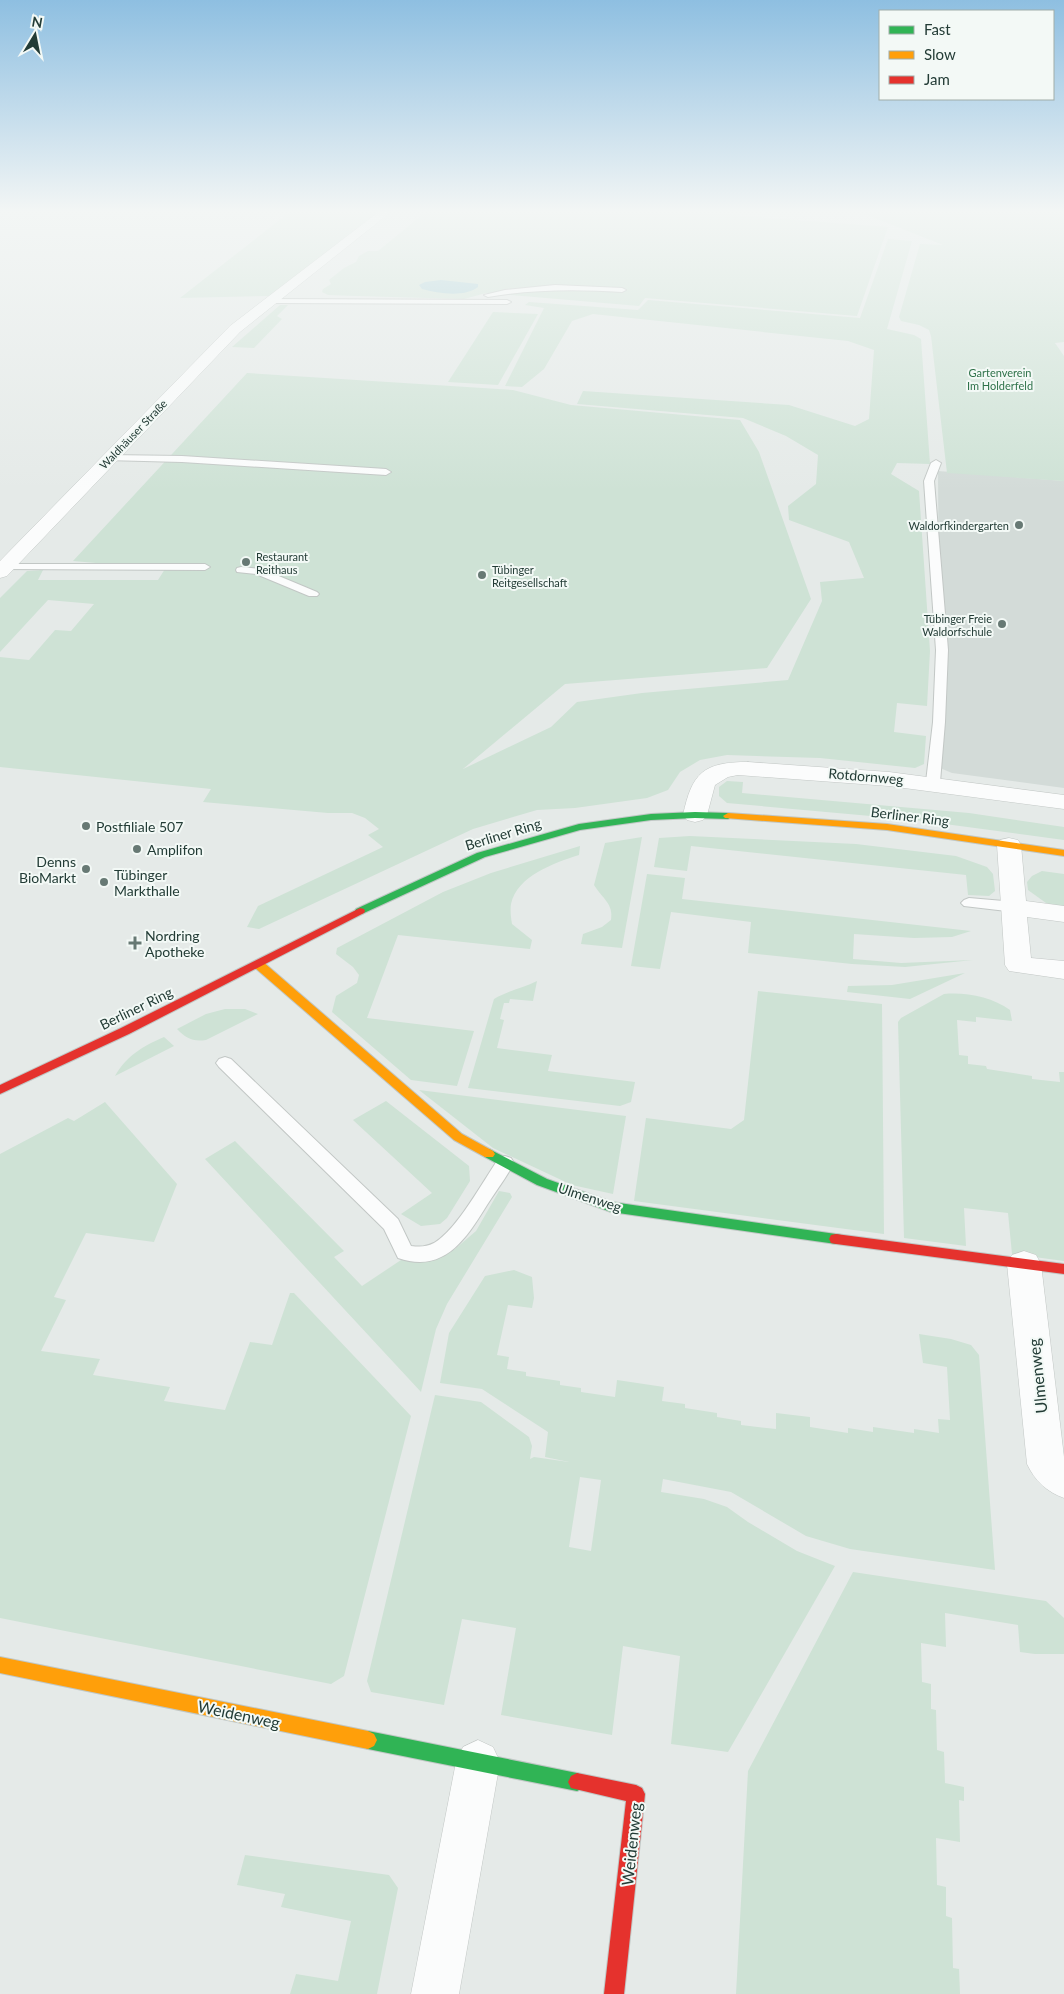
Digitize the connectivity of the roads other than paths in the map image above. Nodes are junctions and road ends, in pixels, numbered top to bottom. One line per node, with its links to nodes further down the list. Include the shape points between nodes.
1 (266, 304): 2 (street, Waldhäuser Straße, via 235,329)
2 (109, 458): 4 (lane, via 182,459); 6 (street, Waldhäuser Straße)
3 (936, 462): 9 (lane, via 929,481 942,650)
4 (386, 472)
5 (205, 567): 6 (lane)
6 (2, 570)
7 (241, 570): 8 (lane, via 258,571)
8 (313, 594)
9 (933, 782): 10 (street, Rotdornweg); 11 (street, Rotdornweg, via 737,768 712,775 700,790)
10 (1064, 802)
11 (695, 815): 12 (street, Berliner Ring, via 887,827); 17 (street, Berliner Ring, via 651,817 579,827 481,854 398,892)
12 (1009, 845): 13 (street, Berliner Ring); 15 (street)
13 (1064, 852)
14 (969, 903): 15 (lane)
15 (1014, 907): 16 (street); 18 (street, via 1018,965)
16 (1064, 914)
17 (258, 964): 20 (street, Berliner Ring); 21 (street, Ulmenweg, via 458,1137)
18 (1064, 970)
19 (225, 1063): 21 (lane, via 391,1224 405,1253 425,1255 442,1248 459,1233)
20 (0, 1090)
21 (505, 1163): 22 (street, Ulmenweg, via 542,1182 611,1207)
22 (1024, 1264): 23 (street, Ulmenweg); 24 (street, Ulmenweg, via 1046,1464)
23 (1064, 1269)
24 (1064, 1481)
25 (0, 1665): 26 (street, Weidenweg)
26 (478, 1762): 27 (street); 28 (street, Weidenweg, via 636,1794)
27 (435, 1994)
28 (614, 1994)

